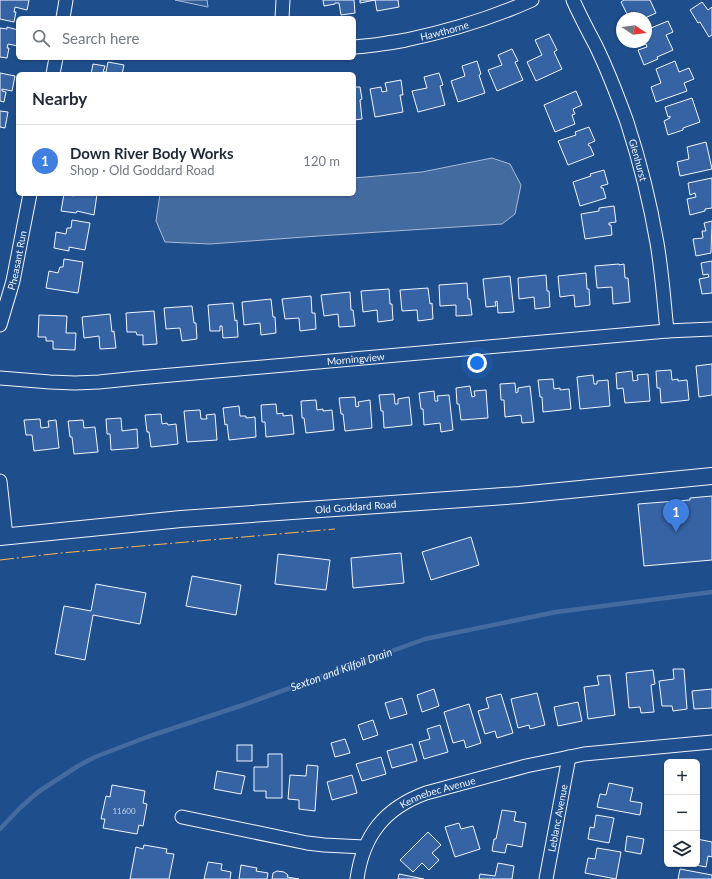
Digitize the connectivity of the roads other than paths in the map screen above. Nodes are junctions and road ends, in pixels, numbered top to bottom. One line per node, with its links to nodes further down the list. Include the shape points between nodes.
1 (66, 0): 5 (street)
2 (283, 0): 6 (street)
3 (532, 0): 7 (street, Hawthorne, via 492,16 427,36)
4 (573, 0): 13 (street, Glenhurst, via 610,79 637,154 657,243)
5 (64, 16)
6 (282, 16)
7 (356, 47)
8 (56, 60): 9 (street)
9 (53, 72)
10 (30, 196): 11 (street, Pheasant Run, via 13,280)
11 (0, 325)
12 (712, 328): 13 (street, Morningview)
13 (667, 331): 14 (street, Morningview, via 99,382)
14 (0, 378)
15 (712, 476): 17 (street, Old Goddard Road, via 519,495 181,519)
16 (0, 481): 17 (street)
17 (3, 537)
18 (712, 742): 19 (street, Kennebec Avenue)
19 (569, 757): 21 (street, Kennebec Avenue, via 526,766 414,797 386,817 374,830); 23 (street, Leblanc Avenue)
20 (182, 817): 21 (street, via 306,843)
21 (364, 848): 22 (street, Kennebec Avenue)
22 (357, 879)
23 (546, 879)

